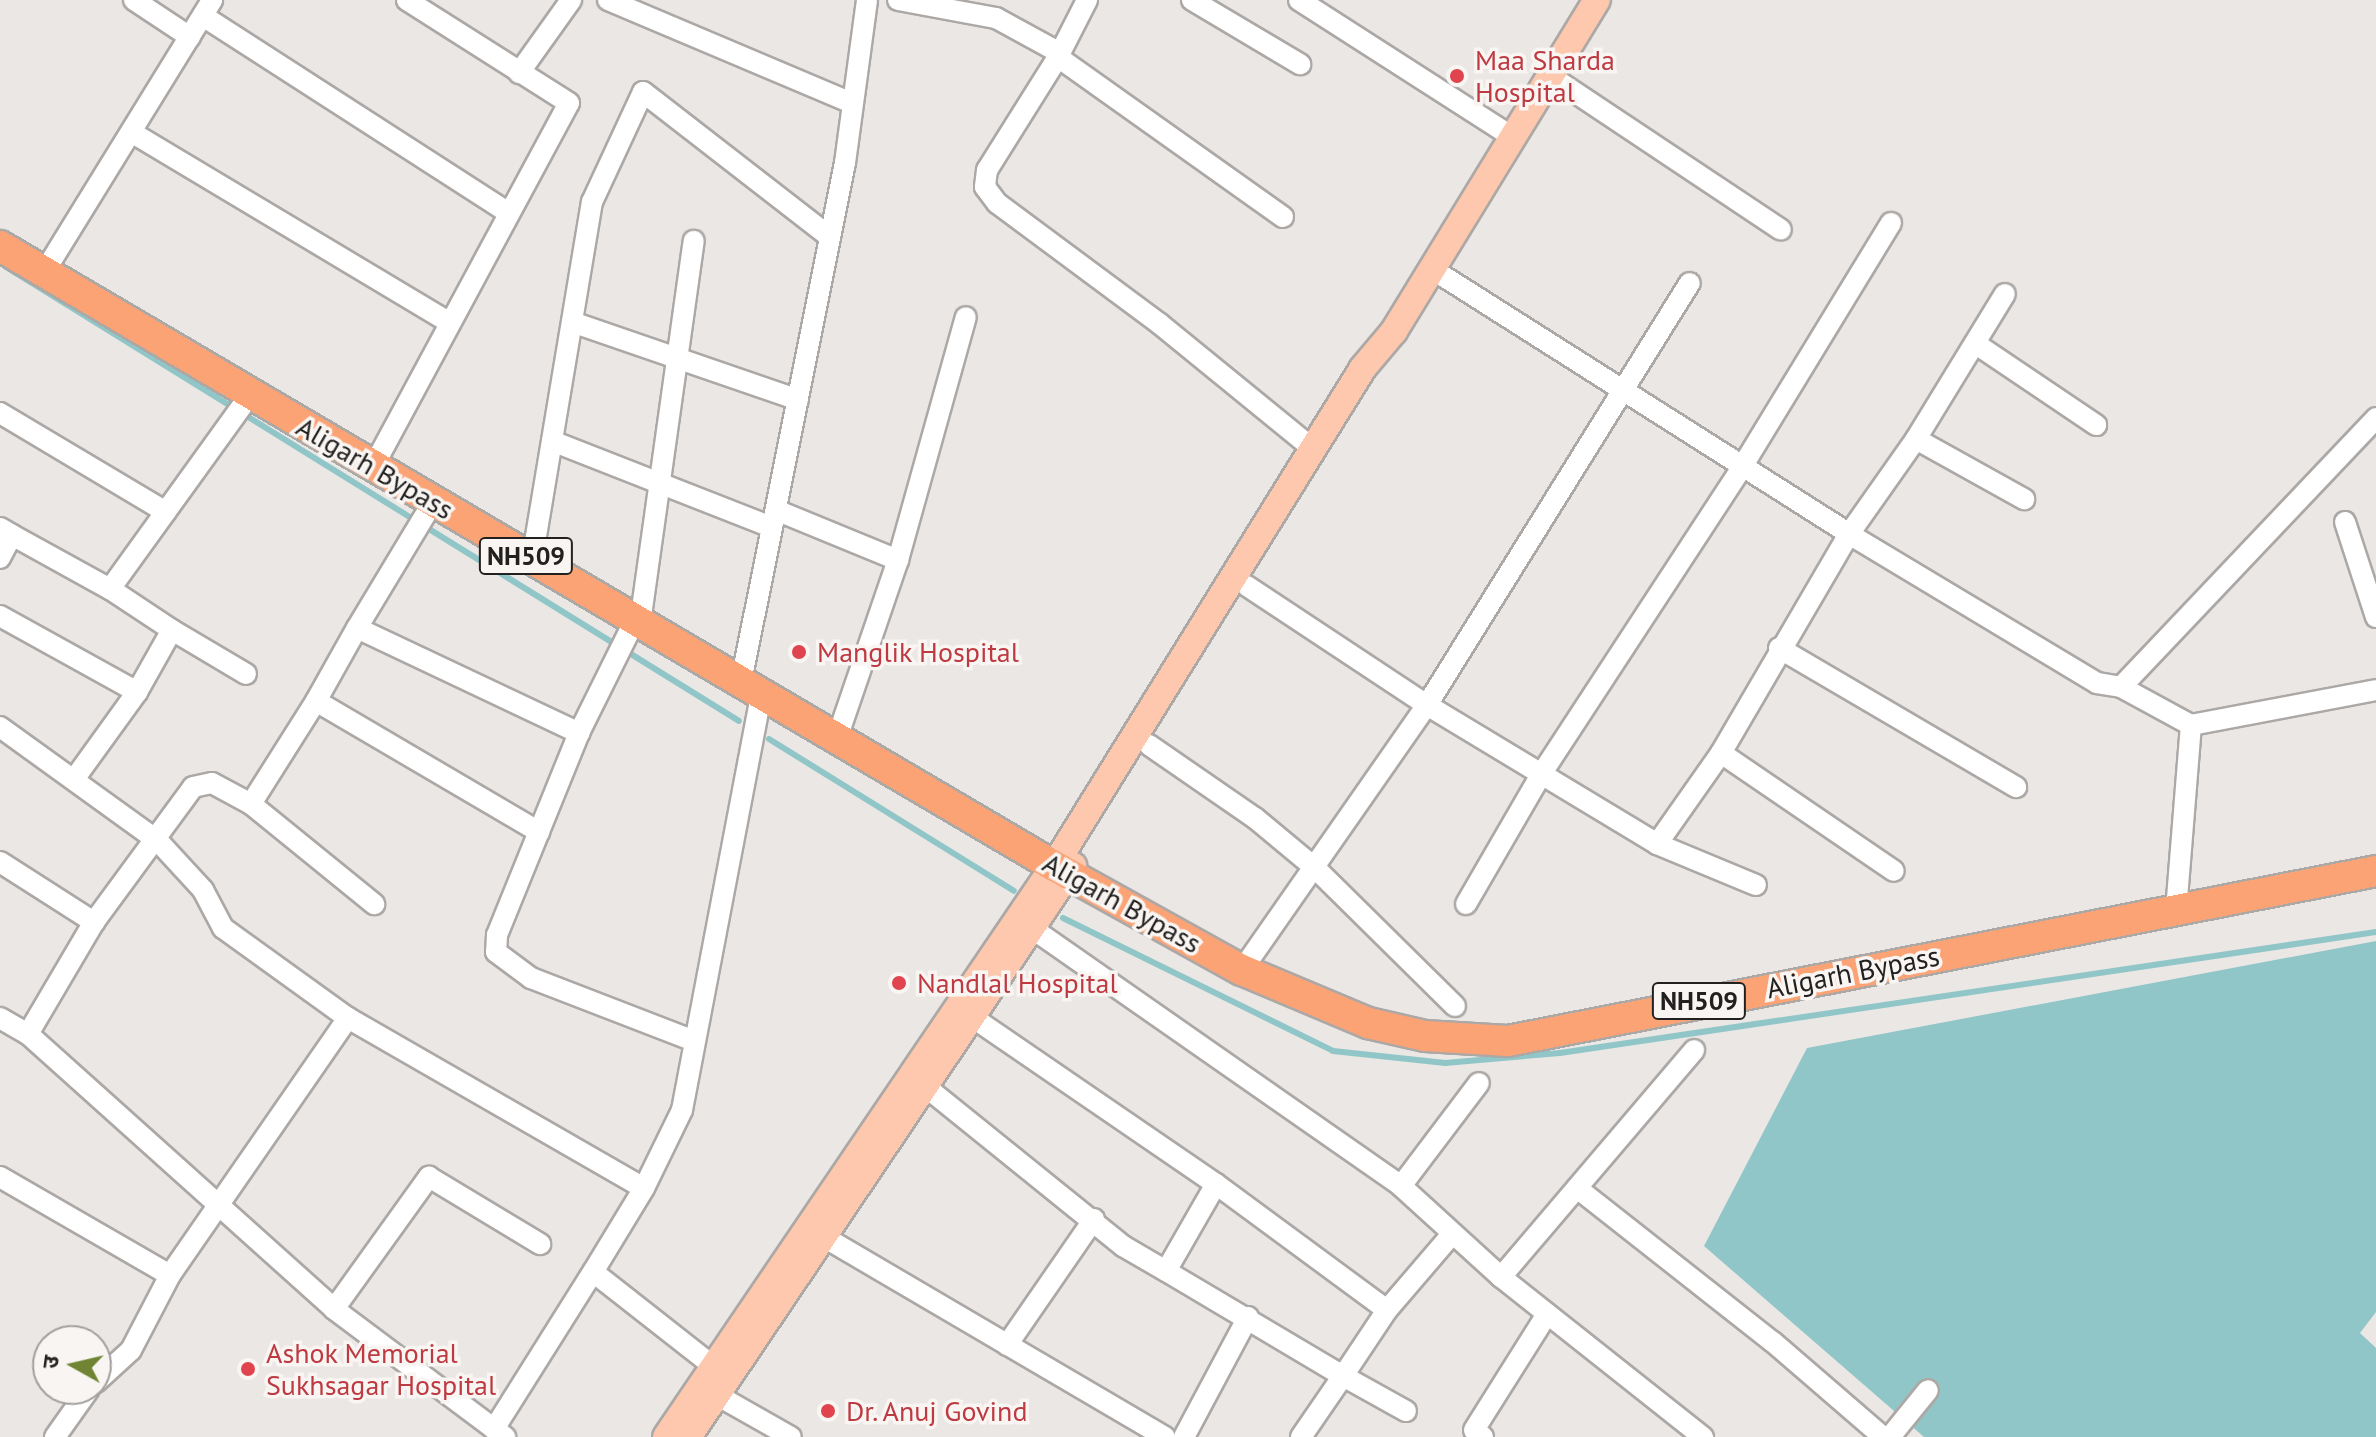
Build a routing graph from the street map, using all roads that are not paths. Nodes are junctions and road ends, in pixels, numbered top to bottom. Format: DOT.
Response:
graph roads {
  1 [pos="134,0"];
  2 [pos="407,0"];
  3 [pos="571,0"];
  4 [pos="608,0"];
  5 [pos="867,0"];
  6 [pos="898,0"];
  7 [pos="1087,0"];
  8 [pos="1192,0"];
  9 [pos="1299,0"];
  10 [pos="1597,0"];
  11 [pos="208,8"];
  12 [pos="190,37"];
  13 [pos="1059,55"];
  14 [pos="1300,64"];
  15 [pos="519,73"];
  16 [pos="1552,77"];
  17 [pos="849,102"];
  18 [pos="131,132"];
  19 [pos="1512,137"];
  20 [pos="509,213"];
  21 [pos="1283,217"];
  22 [pos="1891,223"];
  23 [pos="1781,230"];
  24 [pos="830,237"];
  25 [pos="694,241"];
  26 [pos="0,246"];
  27 [pos="1432,269"];
  28 [pos="43,274"];
  29 [pos="1690,283"];
  30 [pos="2005,294"];
  31 [pos="966,317"];
  32 [pos="572,322"];
  33 [pos="450,323"];
  34 [pos="1394,331"];
  35 [pos="1976,344"];
  36 [pos="678,356"];
  37 [pos="1621,388"];
  38 [pos="798,400"];
  39 [pos="242,405"];
  40 [pos="0,413"];
  41 [pos="2376,418"];
  42 [pos="2096,425"];
  43 [pos="1916,439"];
  44 [pos="552,441"];
  45 [pos="1313,449"];
  46 [pos="373,467"];
  47 [pos="1742,467"];
  48 [pos="660,483"];
  49 [pos="2024,499"];
  50 [pos="431,506"];
  51 [pos="166,512"];
  52 [pos="774,519"];
  53 [pos="2345,522"];
  54 [pos="6,532"];
  55 [pos="1849,534"];
  56 [pos="0,558"];
  57 [pos="532,560"];
  58 [pos="898,560"];
  59 [pos="1247,586"];
  60 [pos="110,589"];
  61 [pos="0,616"];
  62 [pos="2376,617"];
  63 [pos="635,625"];
  64 [pos="357,628"];
  65 [pos="172,630"];
  66 [pos="1779,648"];
  67 [pos="246,674"];
  68 [pos="2121,687"];
  69 [pos="751,688"];
  70 [pos="2376,690"];
  71 [pos="137,692"];
  72 [pos="316,701"];
  73 [pos="1427,705"];
  74 [pos="2191,725"];
  75 [pos="0,727"];
  76 [pos="579,733"];
  77 [pos="837,738"];
  78 [pos="1149,745"];
  79 [pos="1721,753"];
  80 [pos="1542,773"];
  81 [pos="75,778"];
  82 [pos="2016,787"];
  83 [pos="251,804"];
  84 [pos="539,832"];
  85 [pos="158,841"];
  86 [pos="1657,844"];
  87 [pos="0,862"];
  88 [pos="1314,867"];
  89 [pos="1061,870"];
  90 [pos="1894,871"];
  91 [pos="2376,871"];
  92 [pos="1756,885"];
  93 [pos="374,904"];
  94 [pos="1466,904"];
  95 [pos="2176,911"];
  96 [pos="94,922"];
  97 [pos="1033,929"];
  98 [pos="1242,970"];
  99 [pos="1455,1006"];
  100 [pos="972,1017"];
  101 [pos="0,1018"];
  102 [pos="348,1018"];
  103 [pos="28,1034"];
  104 [pos="694,1041"];
  105 [pos="1694,1050"];
  106 [pos="1479,1083"];
  107 [pos="926,1087"];
  108 [pos="0,1177"];
  109 [pos="1216,1184"];
  110 [pos="1401,1186"];
  111 [pos="644,1188"];
  112 [pos="1577,1188"];
  113 [pos="221,1207"];
  114 [pos="1094,1219"];
  115 [pos="1453,1233"];
  116 [pos="824,1237"];
  117 [pos="540,1244"];
  118 [pos="792,1267"];
  119 [pos="1166,1271"];
  120 [pos="593,1272"];
  121 [pos="170,1275"];
  122 [pos="1501,1277"];
  123 [pos="334,1309"];
  124 [pos="1387,1310"];
  125 [pos="1547,1314"];
  126 [pos="1248,1317"];
  127 [pos="1007,1345"];
  128 [pos="713,1366"];
  129 [pos="112,1367"];
  130 [pos="1343,1376"];
  131 [pos="1928,1390"];
  132 [pos="715,1394"];
  133 [pos="78,1405"];
  134 [pos="1406,1411"];
  135 [pos="499,1433"];
  136 [pos="1476,1435"];
  137 [pos="55,1437"];
  138 [pos="666,1437"];
  139 [pos="688,1437"];
  140 [pos="791,1437"];
  141 [pos="1165,1437"];
  142 [pos="1184,1437"];
  143 [pos="1301,1437"];
  144 [pos="1703,1437"];
  145 [pos="1883,1437"];
  146 [pos="1890,1437"];
  1 -- 12 [label="street"];
  2 -- 15 [label="street"];
  3 -- 15 [label="street"];
  4 -- 17 [label="street"];
  5 -- 17 [label="street"];
  6 -- 13 [label="street"];
  7 -- 13 [label="street"];
  8 -- 14 [label="street"];
  9 -- 19 [label="street"];
  10 -- 16 [label="main road"];
  11 -- 12 [label="street"];
  11 -- 20 [label="street"];
  12 -- 18 [label="street"];
  13 -- 21 [label="street"];
  13 -- 45 [label="street"];
  15 -- 20 [label="street"];
  16 -- 19 [label="main road"];
  16 -- 23 [label="street"];
  17 -- 24 [label="street"];
  18 -- 28 [label="street"];
  18 -- 33 [label="street"];
  19 -- 27 [label="main road"];
  20 -- 33 [label="street"];
  22 -- 47 [label="street"];
  24 -- 32 [label="street"];
  24 -- 38 [label="street"];
  25 -- 36 [label="street"];
  26 -- 28 [label="highway, Aligarh Bypass / NH509"];
  27 -- 34 [label="main road"];
  27 -- 37 [label="street"];
  28 -- 39 [label="highway, Aligarh Bypass / NH509"];
  29 -- 37 [label="street"];
  30 -- 35 [label="street"];
  31 -- 58 [label="street"];
  32 -- 36 [label="street"];
  32 -- 44 [label="street"];
  33 -- 46 [label="street"];
  34 -- 45 [label="main road"];
  34 -- 59 [label="main road"];
  35 -- 42 [label="street"];
  35 -- 43 [label="street"];
  36 -- 38 [label="street"];
  36 -- 48 [label="street"];
  37 -- 47 [label="street"];
  37 -- 73 [label="street"];
  38 -- 52 [label="street"];
  39 -- 46 [label="highway, Aligarh Bypass / NH509"];
  39 -- 51 [label="street"];
  40 -- 51 [label="street"];
  41 -- 68 [label="street"];
  43 -- 49 [label="street"];
  43 -- 55 [label="street"];
  44 -- 48 [label="street"];
  44 -- 57 [label="street"];
  45 -- 89 [label="main road"];
  46 -- 50 [label="highway, Aligarh Bypass / NH509"];
  47 -- 55 [label="street"];
  47 -- 80 [label="street"];
  48 -- 52 [label="street"];
  48 -- 63 [label="street"];
  50 -- 57 [label="highway, Aligarh Bypass / NH509"];
  50 -- 64 [label="street"];
  51 -- 60 [label="street"];
  52 -- 58 [label="street"];
  52 -- 69 [label="street"];
  53 -- 62 [label="street"];
  54 -- 56 [label="street"];
  54 -- 60 [label="street"];
  55 -- 66 [label="street"];
  55 -- 68 [label="street"];
  57 -- 63 [label="highway, Aligarh Bypass / NH509"];
  58 -- 77 [label="street"];
  59 -- 73 [label="street"];
  59 -- 78 [label="main road"];
  60 -- 65 [label="street"];
  61 -- 71 [label="street"];
  63 -- 69 [label="highway, Aligarh Bypass / NH509"];
  63 -- 76 [label="street"];
  64 -- 72 [label="street"];
  64 -- 76 [label="street"];
  65 -- 67 [label="street"];
  65 -- 71 [label="street"];
  66 -- 79 [label="street"];
  66 -- 82 [label="street"];
  68 -- 74 [label="street"];
  69 -- 77 [label="highway, Aligarh Bypass / NH509"];
  69 -- 104 [label="street"];
  70 -- 74 [label="street"];
  71 -- 81 [label="street"];
  72 -- 83 [label="street"];
  72 -- 84 [label="street"];
  73 -- 80 [label="street"];
  73 -- 88 [label="street"];
  74 -- 95 [label="street"];
  75 -- 81 [label="street"];
  76 -- 84 [label="street"];
  77 -- 89 [label="highway, Aligarh Bypass / NH509"];
  78 -- 88 [label="street"];
  78 -- 89 [label="main road"];
  79 -- 86 [label="street"];
  79 -- 90 [label="street"];
  80 -- 86 [label="street"];
  80 -- 94 [label="street"];
  81 -- 85 [label="street"];
  83 -- 85 [label="street"];
  83 -- 93 [label="street"];
  84 -- 104 [label="street"];
  85 -- 96 [label="street"];
  85 -- 102 [label="street"];
  86 -- 92 [label="street"];
  87 -- 96 [label="street"];
  88 -- 98 [label="street"];
  88 -- 99 [label="street"];
  89 -- 97 [label="main road"];
  89 -- 98 [label="highway, Aligarh Bypass / NH509"];
  89 -- 118 [label="main road"];
  91 -- 95 [label="highway, Aligarh Bypass / NH509"];
  95 -- 98 [label="highway, Aligarh Bypass / NH509"];
  96 -- 103 [label="street"];
  97 -- 100 [label="main road"];
  97 -- 110 [label="street"];
  100 -- 107 [label="main road"];
  100 -- 109 [label="street"];
  101 -- 103 [label="street"];
  102 -- 111 [label="street"];
  102 -- 113 [label="street"];
  103 -- 113 [label="street"];
  104 -- 111 [label="street"];
  105 -- 112 [label="street"];
  106 -- 110 [label="street"];
  107 -- 114 [label="street"];
  107 -- 116 [label="main road"];
  108 -- 121 [label="street"];
  109 -- 119 [label="street"];
  109 -- 124 [label="street"];
  110 -- 115 [label="street"];
  111 -- 120 [label="street"];
  112 -- 122 [label="street"];
  112 -- 145 [label="street"];
  113 -- 121 [label="street"];
  113 -- 123 [label="street"];
  114 -- 119 [label="street"];
  114 -- 127 [label="street"];
  115 -- 122 [label="street"];
  115 -- 124 [label="street"];
  116 -- 118 [label="main road"];
  116 -- 127 [label="street"];
  117 -- 123 [label="street"];
  118 -- 128 [label="main road"];
  118 -- 132 [label="main road"];
  119 -- 126 [label="street"];
  120 -- 128 [label="street"];
  120 -- 135 [label="street"];
  121 -- 129 [label="street"];
  122 -- 125 [label="street"];
  123 -- 135 [label="street"];
  124 -- 130 [label="street"];
  125 -- 136 [label="street"];
  125 -- 144 [label="street"];
  126 -- 130 [label="street"];
  126 -- 142 [label="street"];
  127 -- 141 [label="street"];
  128 -- 138 [label="main road"];
  130 -- 134 [label="street"];
  130 -- 143 [label="street"];
  131 -- 146 [label="street"];
  132 -- 139 [label="main road"];
  132 -- 140 [label="street"];
  133 -- 137 [label="street"];
}
